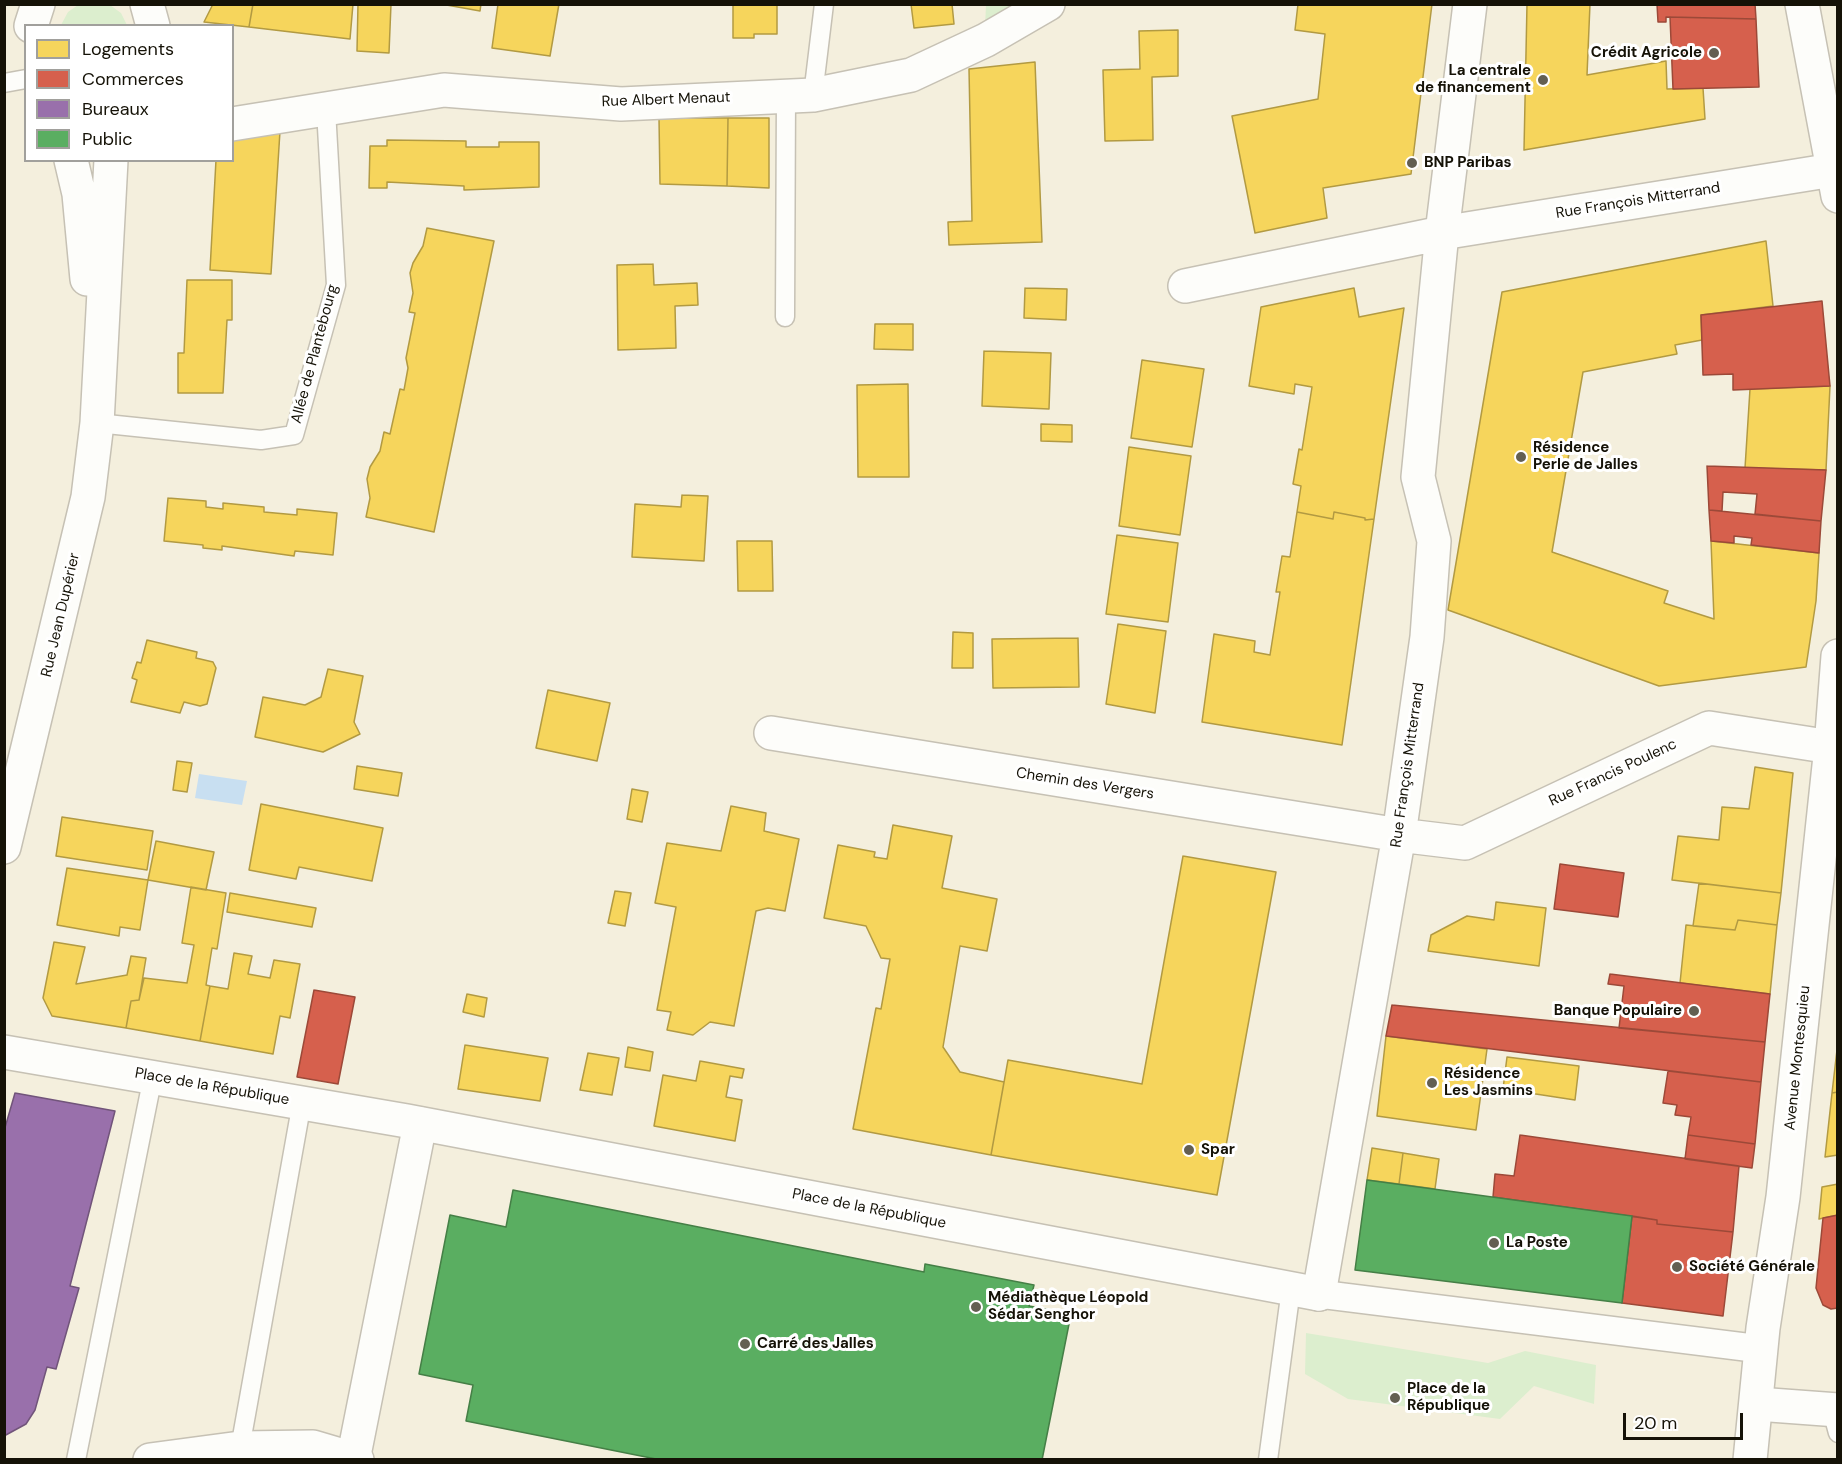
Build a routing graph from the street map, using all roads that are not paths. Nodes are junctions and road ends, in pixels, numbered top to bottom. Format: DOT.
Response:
graph roads {
  1 [pos="38,4"];
  2 [pos="824,4"];
  3 [pos="1048,4"];
  4 [pos="1470,4"];
  5 [pos="1802,4"];
  6 [pos="32,24"];
  7 [pos="24,79"];
  8 [pos="4,83"];
  9 [pos="800,95"];
  10 [pos="326,110"];
  11 [pos="234,124"];
  12 [pos="71,162"];
  13 [pos="111,162"];
  14 [pos="1835,183"];
  15 [pos="1442,233"];
  16 [pos="1185,286"];
  17 [pos="786,317"];
  18 [pos="98,380"];
  19 [pos="97,423"];
  20 [pos="1837,676"];
  21 [pos="771,733"];
  22 [pos="1831,747"];
  23 [pos="1399,835"];
  24 [pos="4,847"];
  25 [pos="4,1052"];
  26 [pos="153,1077"];
  27 [pos="302,1102"];
  28 [pos="420,1124"];
  29 [pos="1305,1291"];
  30 [pos="1761,1348"];
  31 [pos="1757,1404"];
  32 [pos="1836,1418"];
  33 [pos="240,1448"];
  34 [pos="355,1459"];
  35 [pos="76,1460"];
  36 [pos="150,1460"];
  37 [pos="1268,1460"];
  38 [pos="1750,1460"];
  1 -- 6 [label="street"];
  2 -- 9 [label="lane"];
  3 -- 9 [label="street, Rue Albert Menaut"];
  4 -- 15 [label="street, Rue François Mitterrand"];
  5 -- 14 [label="street"];
  7 -- 8 [label="lane"];
  9 -- 10 [label="street, Rue Albert Menaut"];
  9 -- 17 [label="lane"];
  10 -- 11 [label="street, Rue Albert Menaut"];
  10 -- 19 [label="lane, Allée de Plantebourg"];
  12 -- 18 [label="street, Rue Jean Dupérier"];
  13 -- 18 [label="street, Rue Jean Dupérier"];
  14 -- 15 [label="street, Rue François Mitterrand"];
  15 -- 16 [label="street, Rue François Mitterrand"];
  15 -- 23 [label="street, Rue François Mitterrand"];
  18 -- 19 [label="street, Rue Jean Dupérier"];
  19 -- 24 [label="street, Rue Jean Dupérier"];
  20 -- 22 [label="street, Avenue Montesquieu"];
  21 -- 23 [label="street, Chemin des Vergers"];
  22 -- 23 [label="street, Rue Francis Poulenc"];
  22 -- 30 [label="street, Avenue Montesquieu"];
  23 -- 29 [label="street, Rue François Mitterrand"];
  25 -- 26 [label="street, Place de la République"];
  26 -- 27 [label="street, Place de la République"];
  26 -- 35 [label="lane"];
  27 -- 28 [label="street, Place de la République"];
  27 -- 33 [label="lane"];
  28 -- 29 [label="street, Place de la République"];
  28 -- 34 [label="street"];
  29 -- 30 [label="street"];
  29 -- 37 [label="lane"];
  30 -- 31 [label="street, Avenue Montesquieu"];
  31 -- 32 [label="street"];
  31 -- 38 [label="street, Avenue Montesquieu"];
  33 -- 34 [label="street"];
  33 -- 36 [label="street"];
}
